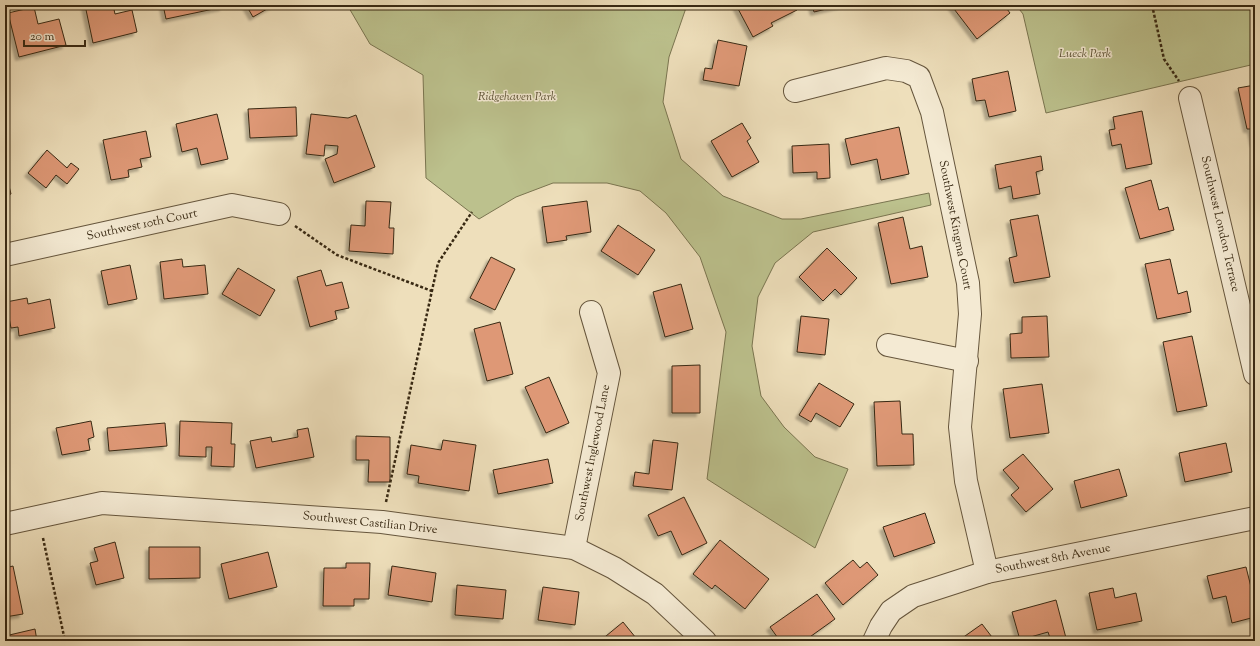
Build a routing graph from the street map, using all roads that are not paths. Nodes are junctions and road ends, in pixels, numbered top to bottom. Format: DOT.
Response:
graph roads {
  1 [pos="795,91"];
  2 [pos="1190,98"];
  3 [pos="278,214"];
  4 [pos="5,255"];
  5 [pos="591,312"];
  6 [pos="888,345"];
  7 [pos="967,361"];
  8 [pos="1255,374"];
  9 [pos="1255,518"];
  10 [pos="5,524"];
  11 [pos="574,548"];
  12 [pos="986,572"];
  13 [pos="705,641"];
  14 [pos="874,641"];
  1 -- 7 [label="street, Southwest Kingma Court"];
  2 -- 8 [label="street, Southwest London Terrace"];
  3 -- 4 [label="street, Southwest 10th Court"];
  5 -- 11 [label="street, Southwest Inglewood Lane"];
  6 -- 7 [label="street"];
  7 -- 12 [label="street, Southwest Kingma Court"];
  9 -- 12 [label="street, Southwest 8th Avenue"];
  10 -- 11 [label="street, Southwest Castilian Drive"];
  11 -- 13 [label="street, Southwest Castilian Drive"];
  12 -- 14 [label="street, Southwest 8th Avenue"];
}
